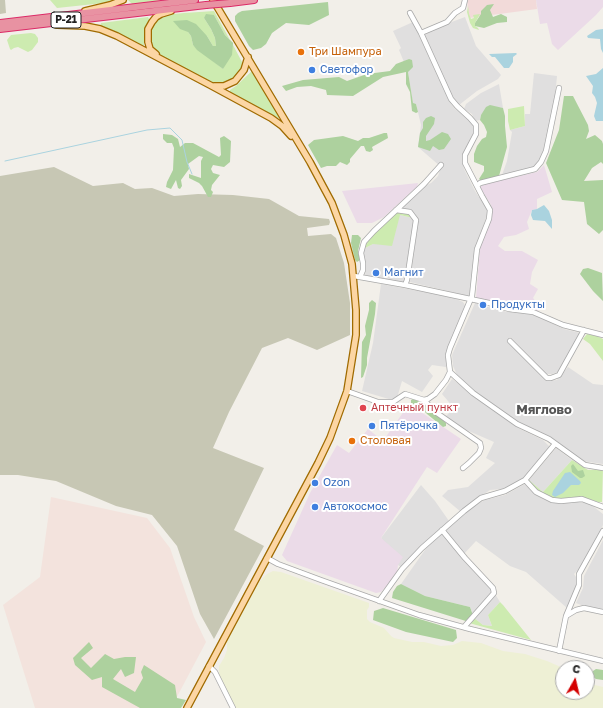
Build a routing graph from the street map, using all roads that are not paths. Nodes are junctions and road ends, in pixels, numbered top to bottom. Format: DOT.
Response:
graph roads {
  1 [pos="123,0"];
  2 [pos="195,0"];
  3 [pos="213,0"];
  4 [pos="254,0"];
  5 [pos="465,0"];
  6 [pos="206,5"];
  7 [pos="410,13"];
  8 [pos="69,14"];
  9 [pos="0,23"];
  10 [pos="21,26"];
  11 [pos="0,29"];
  12 [pos="421,33"];
  13 [pos="248,57"];
  14 [pos="161,58"];
  15 [pos="210,84"];
  16 [pos="559,88"];
  17 [pos="301,147"];
  18 [pos="441,165"];
  19 [pos="476,186"];
  20 [pos="396,210"];
  21 [pos="354,276"];
  22 [pos="360,277"];
  23 [pos="405,285"];
  24 [pos="470,299"];
  25 [pos="584,330"];
  26 [pos="603,335"];
  27 [pos="510,341"];
  28 [pos="450,372"];
  29 [pos="347,391"];
  30 [pos="424,400"];
  31 [pos="555,444"];
  32 [pos="463,468"];
  33 [pos="603,468"];
  34 [pos="525,480"];
  35 [pos="603,505"];
  36 [pos="442,530"];
  37 [pos="603,531"];
  38 [pos="267,558"];
  39 [pos="379,601"];
  40 [pos="603,612"];
  41 [pos="566,616"];
  42 [pos="464,627"];
  43 [pos="559,651"];
  44 [pos="603,661"];
  45 [pos="209,666"];
  46 [pos="187,708"];
  47 [pos="233,708"];
  1 -- 8 [label="main road"];
  2 -- 8 [label="highway, Р-21"];
  3 -- 13 [label="main road"];
  4 -- 6 [label="highway, Р-21, bridge"];
  5 -- 12 [label="street"];
  6 -- 10 [label="highway, Р-21"];
  6 -- 14 [label="main road"];
  7 -- 12 [label="street"];
  8 -- 9 [label="highway, Р-21"];
  10 -- 11 [label="highway, Р-21"];
  10 -- 14 [label="main road"];
  12 -- 19 [label="street"];
  13 -- 15 [label="main road"];
  13 -- 17 [label="main road"];
  14 -- 15 [label="main road"];
  15 -- 17 [label="main road"];
  16 -- 19 [label="street"];
  17 -- 21 [label="main road"];
  18 -- 20 [label="street"];
  19 -- 24 [label="street"];
  20 -- 22 [label="street"];
  20 -- 23 [label="street"];
  21 -- 22 [label="street"];
  21 -- 29 [label="main road"];
  22 -- 23 [label="street"];
  23 -- 24 [label="street"];
  24 -- 25 [label="street"];
  24 -- 28 [label="street"];
  25 -- 26 [label="street"];
  25 -- 27 [label="street"];
  28 -- 30 [label="street"];
  28 -- 31 [label="street"];
  29 -- 30 [label="street"];
  29 -- 38 [label="main road"];
  30 -- 32 [label="street"];
  31 -- 33 [label="street"];
  31 -- 34 [label="street"];
  34 -- 35 [label="street"];
  34 -- 36 [label="street"];
  36 -- 39 [label="street"];
  36 -- 42 [label="street"];
  37 -- 41 [label="street"];
  38 -- 39 [label="street"];
  38 -- 45 [label="main road"];
  39 -- 42 [label="street"];
  40 -- 41 [label="street"];
  41 -- 43 [label="street"];
  42 -- 43 [label="street"];
  43 -- 44 [label="street"];
  45 -- 46 [label="main road"];
  45 -- 47 [label="street"];
}
